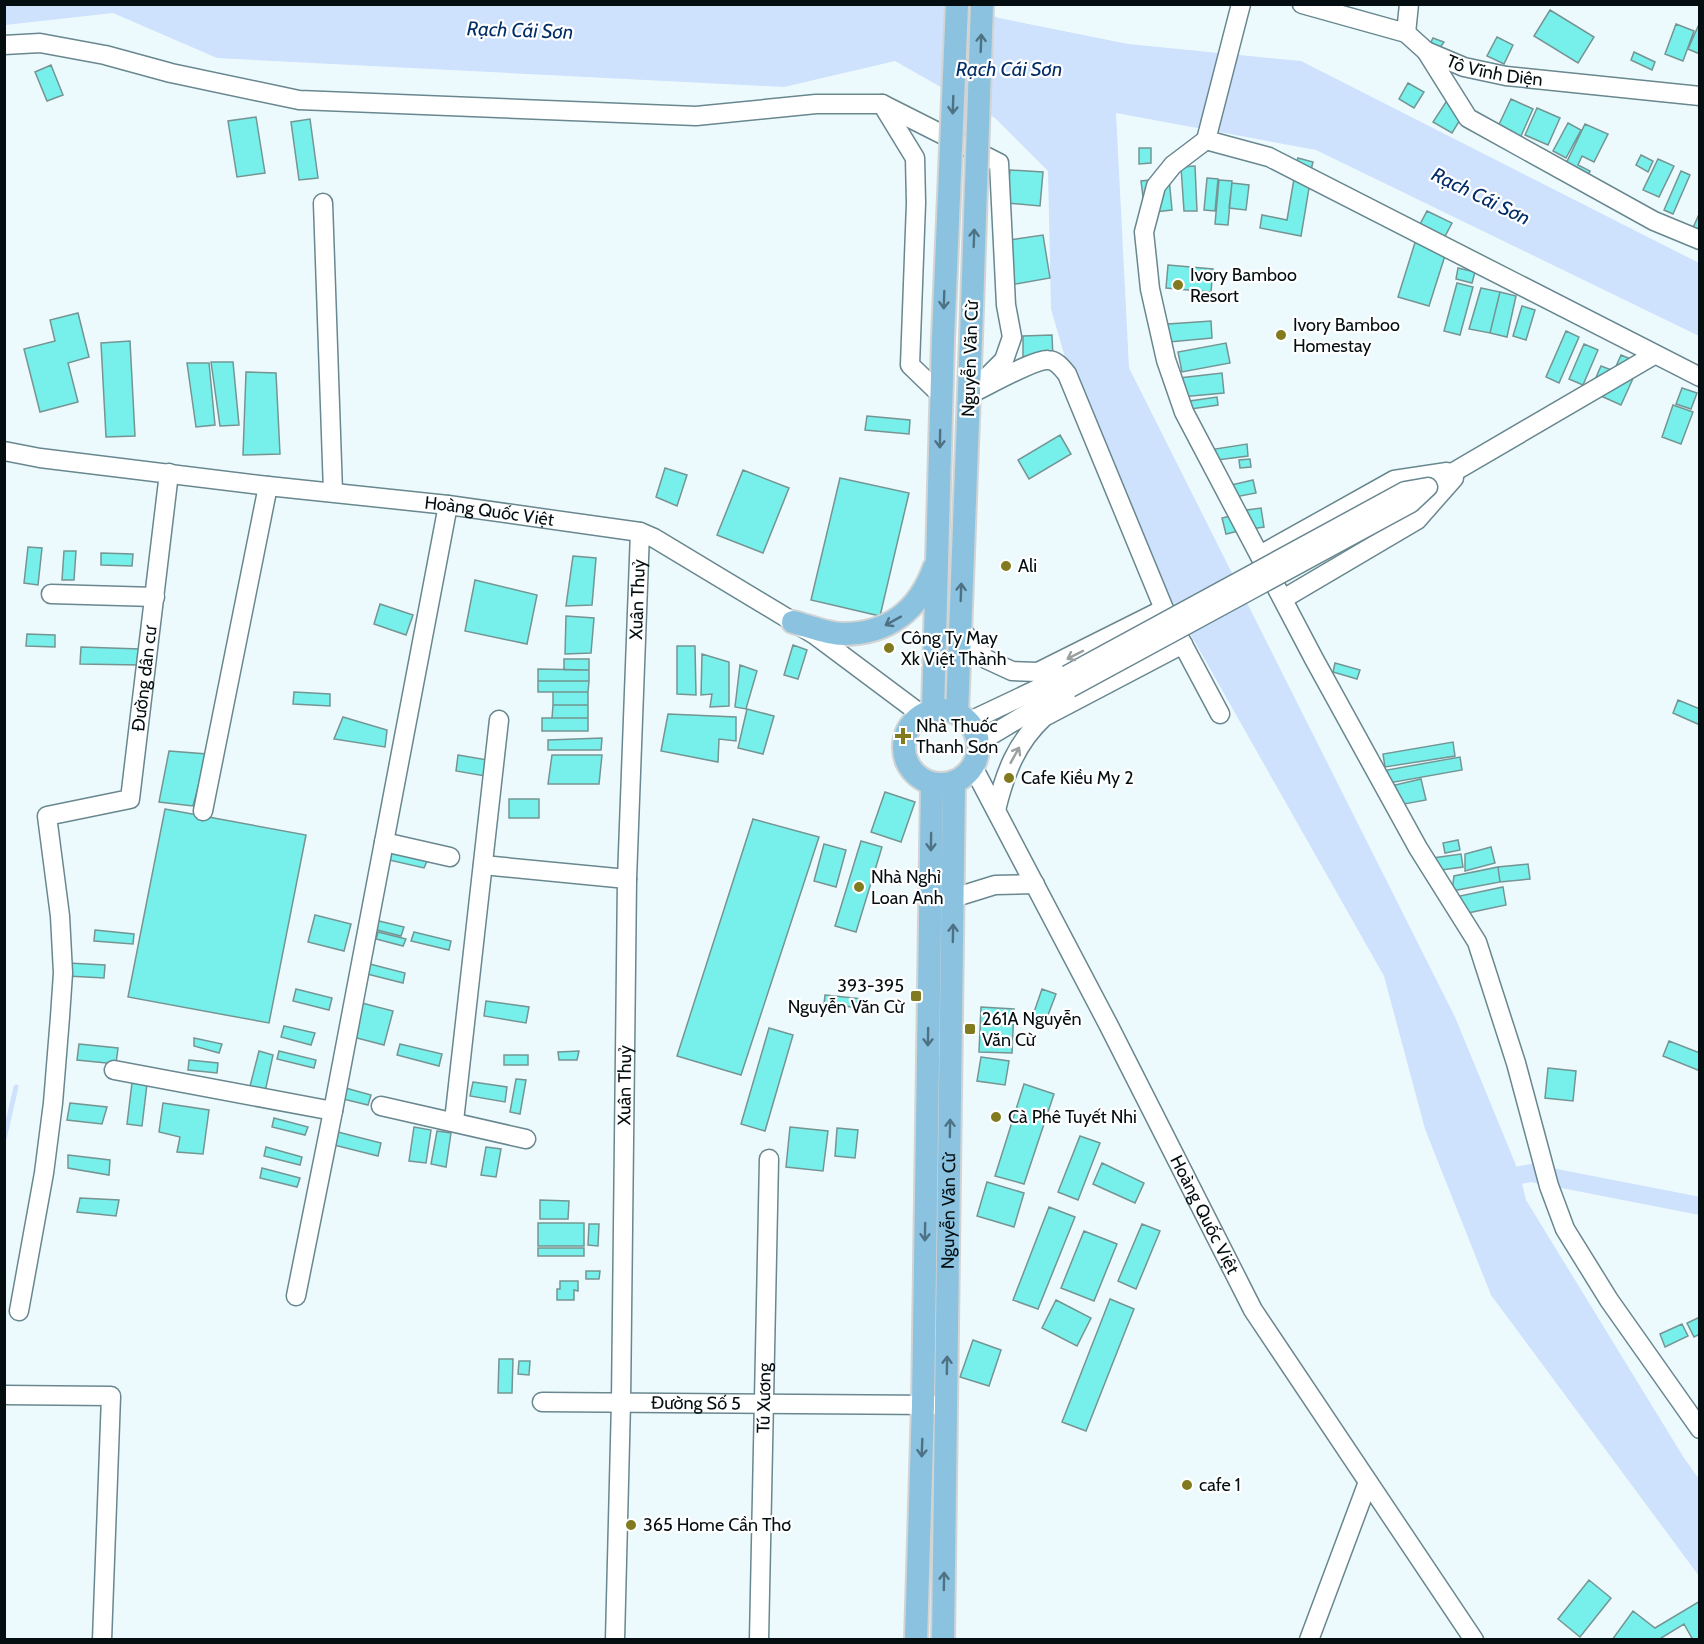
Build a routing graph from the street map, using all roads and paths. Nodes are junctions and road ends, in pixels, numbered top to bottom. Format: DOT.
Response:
graph roads {
  1 [pos="957,4"];
  2 [pos="982,4"];
  3 [pos="1302,4"];
  4 [pos="1410,4"];
  5 [pos="1240,8"];
  6 [pos="1406,33"];
  7 [pos="4,45"];
  8 [pos="1426,51"];
  9 [pos="1700,96"];
  10 [pos="882,104"];
  11 [pos="1206,140"];
  12 [pos="323,203"];
  13 [pos="1700,240"];
  14 [pos="1654,355"];
  15 [pos="1700,377"];
  16 [pos="941,394"];
  17 [pos="969,395"];
  18 [pos="4,451"];
  19 [pos="1461,470"];
  20 [pos="169,473"];
  21 [pos="268,486"];
  22 [pos="333,492"];
  23 [pos="448,505"];
  24 [pos="640,532"];
  25 [pos="1260,555"];
  26 [pos="937,558"];
  27 [pos="51,594"];
  28 [pos="154,597"];
  29 [pos="1283,599"];
  30 [pos="1164,609"];
  31 [pos="793,622"];
  32 [pos="960,628"];
  33 [pos="1183,644"];
  34 [pos="1069,681"];
  35 [pos="927,713"];
  36 [pos="1220,714"];
  37 [pos="962,718"];
  38 [pos="499,720"];
  39 [pos="978,743"];
  40 [pos="974,766"];
  41 [pos="954,782"];
  42 [pos="932,784"];
  43 [pos="996,810"];
  44 [pos="203,812"];
  45 [pos="384,843"];
  46 [pos="450,857"];
  47 [pos="483,865"];
  48 [pos="627,879"];
  49 [pos="1035,884"];
  50 [pos="953,898"];
  51 [pos="114,1070"];
  52 [pos="381,1106"];
  53 [pos="333,1111"];
  54 [pos="454,1121"];
  55 [pos="526,1139"];
  56 [pos="769,1159"];
  57 [pos="296,1296"];
  58 [pos="19,1311"];
  59 [pos="4,1395"];
  60 [pos="542,1402"];
  61 [pos="621,1402"];
  62 [pos="765,1404"];
  63 [pos="923,1405"];
  64 [pos="946,1405"];
  65 [pos="1700,1429"];
  66 [pos="1368,1482"];
  67 [pos="102,1640"];
  68 [pos="615,1640"];
  69 [pos="759,1640"];
  70 [pos="916,1640"];
  71 [pos="943,1640"];
  72 [pos="1309,1640"];
  73 [pos="1474,1640"];
  1 -- 16 [label="main road, Nguyễn Văn Cừ, one-way, bridge"];
  17 -- 2 [label="main road, Nguyễn Văn Cừ, one-way, bridge"];
  3 -- 6 [label="street, Tô Vĩnh Diện"];
  4 -- 6 [label="street"];
  5 -- 11 [label="street"];
  6 -- 8 [label="street, Tô Vĩnh Diện"];
  7 -- 10 [label="street"];
  8 -- 9 [label="street, Tô Vĩnh Diện"];
  8 -- 13 [label="street"];
  10 -- 16 [label="street"];
  10 -- 17 [label="street"];
  11 -- 14 [label="street"];
  11 -- 25 [label="street"];
  12 -- 22 [label="street"];
  14 -- 15 [label="street"];
  14 -- 19 [label="street"];
  16 -- 26 [label="main road, Nguyễn Văn Cừ, one-way"];
  17 -- 30 [label="street"];
  32 -- 17 [label="main road, Nguyễn Văn Cừ, one-way"];
  18 -- 20 [label="street, Hoàng Quốc Việt"];
  19 -- 25 [label="street"];
  19 -- 29 [label="street"];
  19 -- 34 [label="street, bridge"];
  20 -- 21 [label="street, Hoàng Quốc Việt"];
  20 -- 28 [label="street, Đường dân cư"];
  21 -- 22 [label="street, Hoàng Quốc Việt"];
  21 -- 44 [label="street"];
  22 -- 23 [label="street, Hoàng Quốc Việt"];
  23 -- 24 [label="street, Hoàng Quốc Việt"];
  23 -- 45 [label="street"];
  24 -- 31 [label="street, Hoàng Quốc Việt"];
  24 -- 48 [label="street, Xuân Thuỷ"];
  25 -- 29 [label="street"];
  26 -- 31 [label="main road, one-way"];
  26 -- 35 [label="main road, Nguyễn Văn Cừ"];
  27 -- 28 [label="street"];
  28 -- 58 [label="street, Đường dân cư"];
  29 -- 65 [label="street"];
  30 -- 32 [label="street, one-way"];
  30 -- 33 [label="street"];
  31 -- 35 [label="street, Hoàng Quốc Việt"];
  32 -- 37 [label="main road, Nguyễn Văn Cừ"];
  33 -- 36 [label="street"];
  43 -- 33 [label="street, one-way"];
  34 -- 37 [label="street"];
  34 -- 39 [label="street"];
  35 -- 37 [label="main road"];
  35 -- 42 [label="main road"];
  37 -- 39 [label="main road"];
  38 -- 47 [label="street"];
  39 -- 40 [label="main road"];
  40 -- 41 [label="main road"];
  40 -- 43 [label="street, Hoàng Quốc Việt"];
  41 -- 42 [label="main road"];
  41 -- 50 [label="main road, Nguyễn Văn Cừ"];
  42 -- 63 [label="main road, Nguyễn Văn Cừ, one-way"];
  43 -- 49 [label="street, Hoàng Quốc Việt"];
  45 -- 46 [label="street"];
  45 -- 53 [label="street"];
  47 -- 48 [label="street"];
  47 -- 54 [label="street"];
  48 -- 61 [label="street, Xuân Thuỷ"];
  49 -- 50 [label="street"];
  49 -- 66 [label="street, Hoàng Quốc Việt"];
  64 -- 50 [label="main road, Nguyễn Văn Cừ, one-way"];
  51 -- 53 [label="street"];
  52 -- 54 [label="street"];
  53 -- 57 [label="street"];
  54 -- 55 [label="street"];
  56 -- 62 [label="street, Tú Xương"];
  59 -- 67 [label="street"];
  60 -- 61 [label="street, Đường Số 5"];
  61 -- 62 [label="street, Đường Số 5"];
  61 -- 68 [label="street, Xuân Thuỷ"];
  62 -- 63 [label="street, Đường Số 5"];
  62 -- 69 [label="street, Tú Xương"];
  63 -- 64 [label="street, Đường Số 5"];
  63 -- 70 [label="main road, Nguyễn Văn Cừ, one-way"];
  71 -- 64 [label="main road, Nguyễn Văn Cừ, one-way"];
  66 -- 72 [label="street"];
  66 -- 73 [label="street, Hoàng Quốc Việt"];
}
